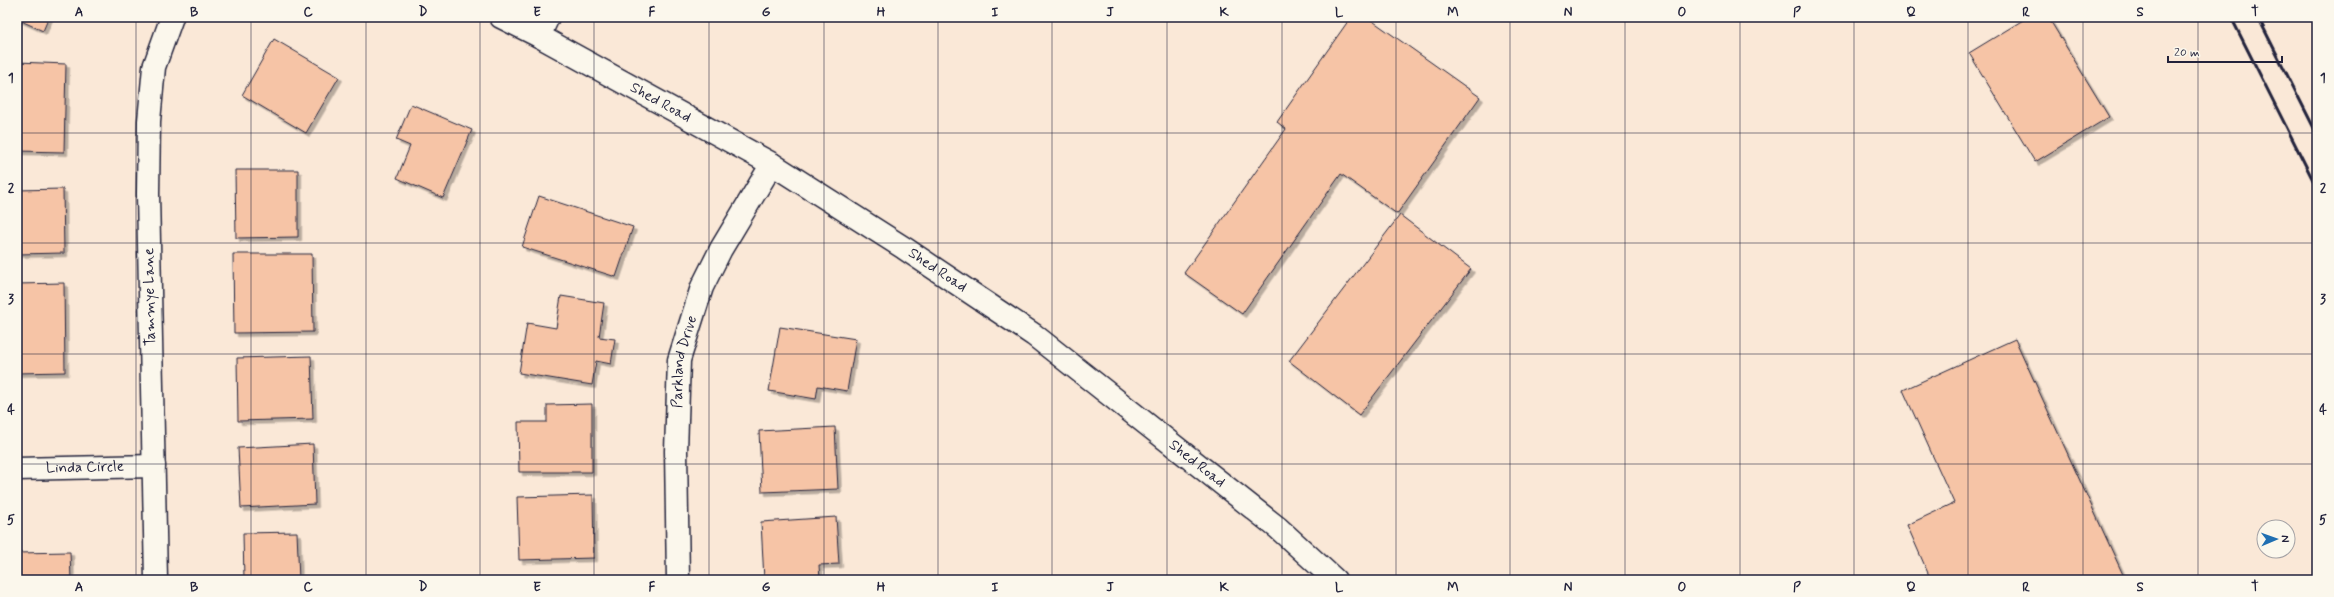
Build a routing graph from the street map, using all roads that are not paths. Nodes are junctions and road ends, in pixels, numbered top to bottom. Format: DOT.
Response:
graph roads {
  1 [pos="172,17"];
  2 [pos="500,17"];
  3 [pos="544,26"];
  4 [pos="772,164"];
  5 [pos="154,466"];
  6 [pos="17,468"];
  7 [pos="156,580"];
  8 [pos="678,580"];
  9 [pos="1335,580"];
  1 -- 5 [label="street, Tammye Lane"];
  2 -- 3 [label="street, Shed Road"];
  3 -- 4 [label="street, Shed Road"];
  4 -- 8 [label="street, Parkland Drive"];
  4 -- 9 [label="street, Shed Road"];
  5 -- 6 [label="street, Linda Circle"];
  5 -- 7 [label="street, Tammye Lane"];
}
